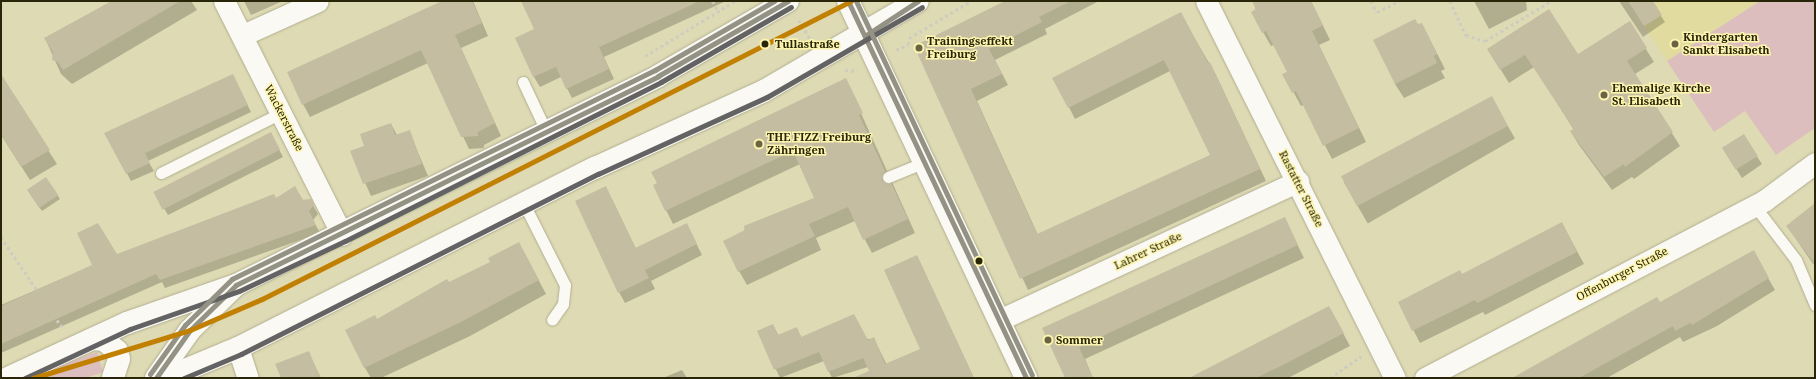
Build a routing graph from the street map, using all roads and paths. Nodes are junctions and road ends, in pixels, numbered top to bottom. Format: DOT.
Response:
graph roads {
  1 [pos="224,1"];
  2 [pos="318,1"];
  3 [pos="713,1"];
  4 [pos="788,1"];
  5 [pos="848,1"];
  6 [pos="918,1"];
  7 [pos="971,1"];
  8 [pos="1206,1"];
  9 [pos="1371,1"];
  10 [pos="1400,1"];
  11 [pos="1450,1"];
  12 [pos="1551,1"];
  13 [pos="718,11"];
  14 [pos="242,35"];
  15 [pos="866,35"];
  16 [pos="877,60"];
  17 [pos="523,82"];
  18 [pos="281,113"];
  19 [pos="547,133"];
  20 [pos="925,162"];
  21 [pos="1815,163"];
  22 [pos="161,173"];
  23 [pos="888,177"];
  24 [pos="1298,181"];
  25 [pos="524,204"];
  26 [pos="1754,205"];
  27 [pos="342,235"];
  28 [pos="1,238"];
  29 [pos="236,285"];
  30 [pos="37,290"];
  31 [pos="1815,305"];
  32 [pos="552,320"];
  33 [pos="999,320"];
  34 [pos="93,339"];
  35 [pos="1378,343"];
  36 [pos="238,348"];
  37 [pos="8,378"];
  38 [pos="113,378"];
  39 [pos="156,378"];
  40 [pos="166,378"];
  41 [pos="248,378"];
  42 [pos="1026,378"];
  43 [pos="1330,378"];
  44 [pos="1395,378"];
  45 [pos="1425,378"];
  1 -- 14 [label="street, Wackerstraße"];
  2 -- 14 [label="street"];
  3 -- 13 [label="path"];
  4 -- 19 [label="main road"];
  5 -- 15 [label="main road"];
  6 -- 15 [label="main road"];
  7 -- 16 [label="path"];
  8 -- 24 [label="street, Rastatter Straße"];
  9 -- 10 [label="path"];
  11 -- 12 [label="path"];
  14 -- 18 [label="street, Wackerstraße"];
  15 -- 16 [label="main road"];
  15 -- 25 [label="main road"];
  16 -- 20 [label="main road"];
  17 -- 19 [label="lane"];
  18 -- 22 [label="lane"];
  18 -- 27 [label="street, Wackerstraße"];
  19 -- 27 [label="main road"];
  20 -- 23 [label="lane"];
  20 -- 33 [label="main road"];
  21 -- 26 [label="street, Offenburger Straße"];
  24 -- 33 [label="street, Lahrer Straße"];
  24 -- 35 [label="street, Rastatter Straße"];
  25 -- 32 [label="lane"];
  25 -- 36 [label="main road"];
  26 -- 31 [label="lane"];
  26 -- 45 [label="street, Offenburger Straße"];
  27 -- 29 [label="main road"];
  28 -- 30 [label="path"];
  29 -- 34 [label="main road"];
  29 -- 39 [label="main road"];
  33 -- 42 [label="main road"];
  34 -- 37 [label="main road"];
  34 -- 38 [label="main road"];
  35 -- 43 [label="path"];
  35 -- 44 [label="street, Rastatter Straße"];
  36 -- 40 [label="main road"];
  36 -- 41 [label="street"];
}
